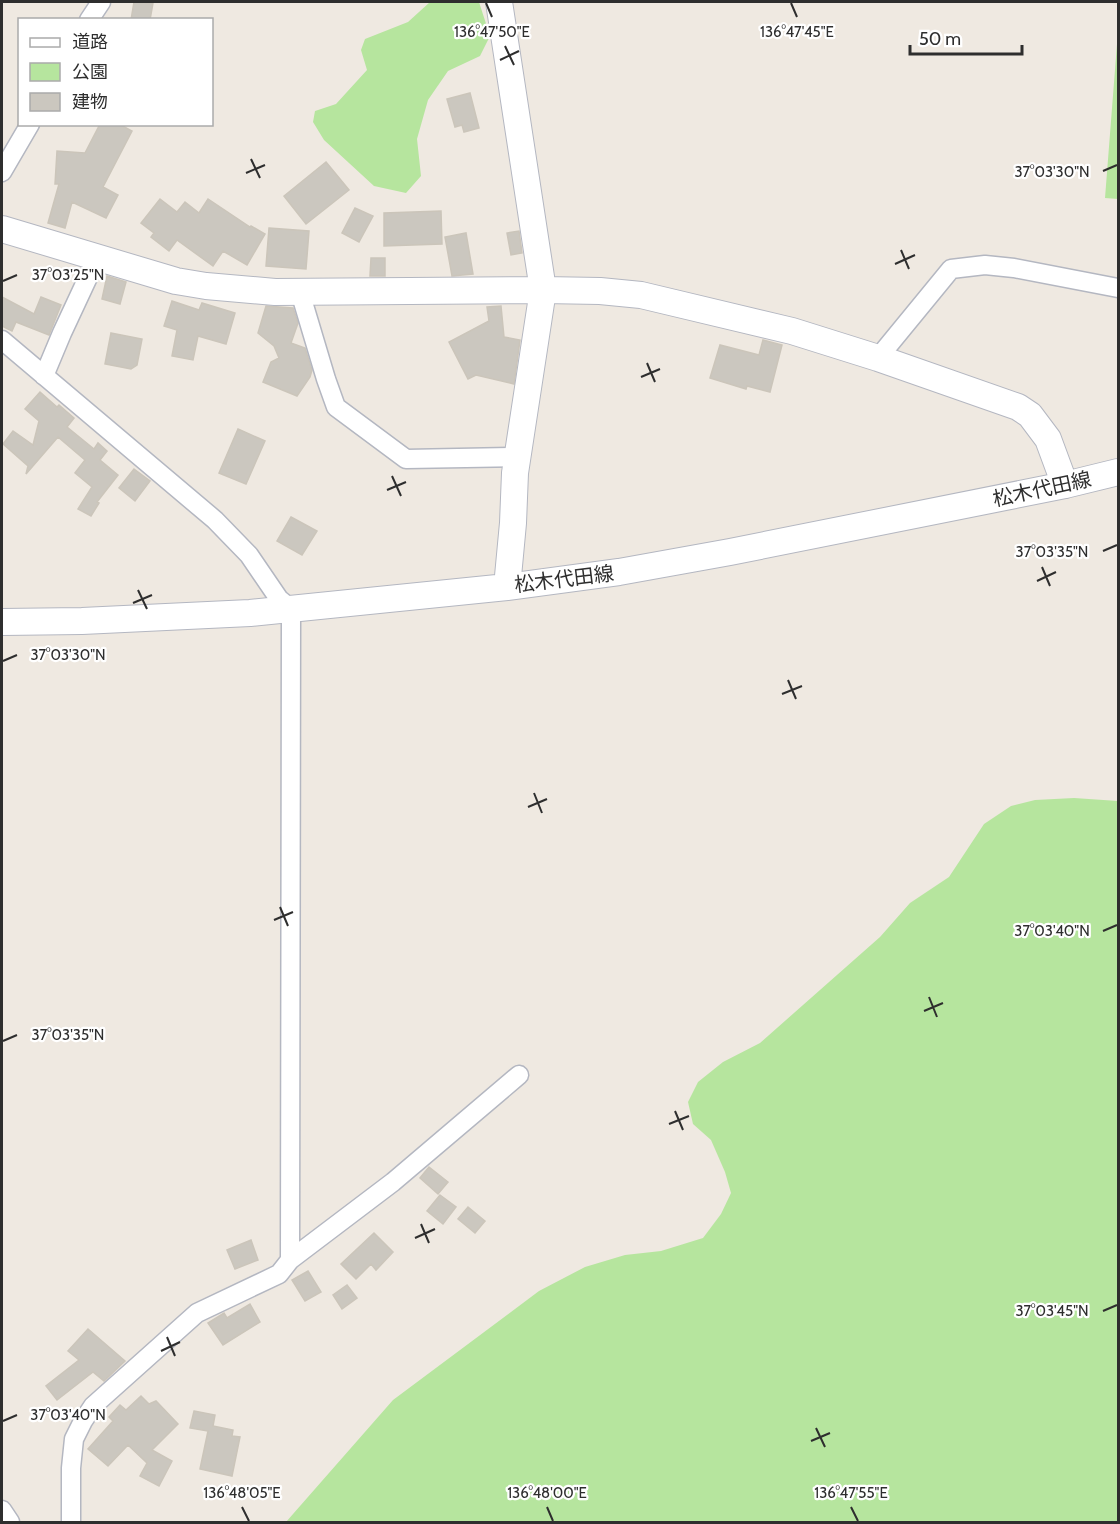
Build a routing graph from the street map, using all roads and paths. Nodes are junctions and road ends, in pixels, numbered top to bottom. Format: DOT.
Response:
graph roads {
  1 [pos="101,2"];
  2 [pos="499,2"];
  3 [pos="90,18"];
  4 [pos="29,126"];
  5 [pos="2,172"];
  6 [pos="2,229"];
  7 [pos="97,258"];
  8 [pos="1119,288"];
  9 [pos="543,290"];
  10 [pos="300,292"];
  11 [pos="2,340"];
  12 [pos="878,358"];
  13 [pos="44,376"];
  14 [pos="517,457"];
  15 [pos="1119,472"];
  16 [pos="1065,485"];
  17 [pos="507,587"];
  18 [pos="291,609"];
  19 [pos="2,622"];
  20 [pos="519,1076"];
  21 [pos="290,1260"];
  22 [pos="2,1510"];
  23 [pos="10,1522"];
  24 [pos="71,1522"];
  1 -- 3 [label="street"];
  2 -- 9 [label="street"];
  4 -- 5 [label="street"];
  6 -- 7 [label="street"];
  7 -- 10 [label="street"];
  7 -- 13 [label="street"];
  8 -- 12 [label="street"];
  9 -- 10 [label="street"];
  9 -- 12 [label="street"];
  9 -- 14 [label="street"];
  10 -- 14 [label="street"];
  11 -- 13 [label="street"];
  12 -- 16 [label="street"];
  13 -- 18 [label="street"];
  14 -- 17 [label="street"];
  15 -- 16 [label="street, 松木代田線"];
  16 -- 17 [label="street, 松木代田線"];
  17 -- 18 [label="street, 松木代田線"];
  18 -- 19 [label="street, 松木代田線"];
  18 -- 21 [label="street"];
  20 -- 21 [label="street"];
  21 -- 24 [label="street"];
  22 -- 23 [label="street"];
}
